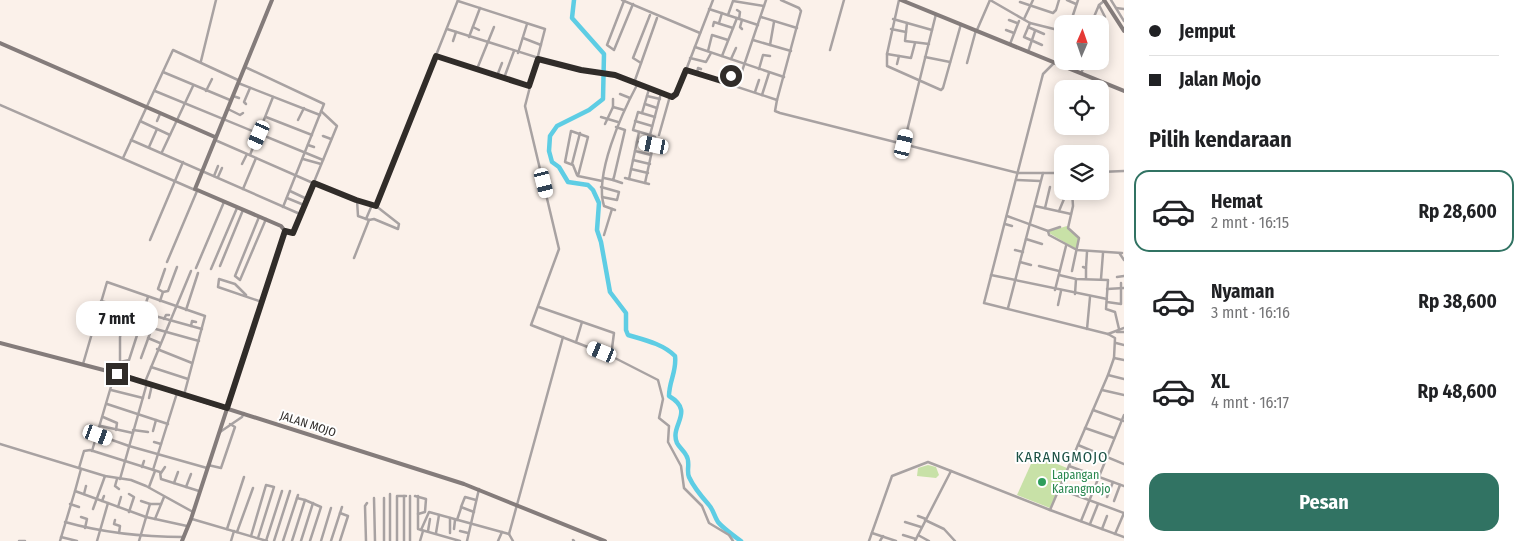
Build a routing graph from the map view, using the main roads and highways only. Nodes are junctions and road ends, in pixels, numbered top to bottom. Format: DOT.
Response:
graph roads {
  1 [pos="272,0"];
  2 [pos="900,0"];
  3 [pos="1104,0"];
  4 [pos="1124,31"];
  5 [pos="0,43"];
  6 [pos="1124,91"];
  7 [pos="214,138"];
  8 [pos="0,342"];
  9 [pos="227,408"];
  10 [pos="183,539"];
  11 [pos="593,539"];
  12 [pos="605,541"];
  1 -- 7 [label="main road"];
  2 -- 6 [label="main road"];
  3 -- 4 [label="main road"];
  5 -- 7 [label="main road"];
  7 -- 9 [label="main road"];
  8 -- 9 [label="main road, JALAN MOJO"];
  9 -- 10 [label="main road"];
  9 -- 11 [label="main road, JALAN MOJO"];
  11 -- 12 [label="main road, JALAN MOJO"];
}
